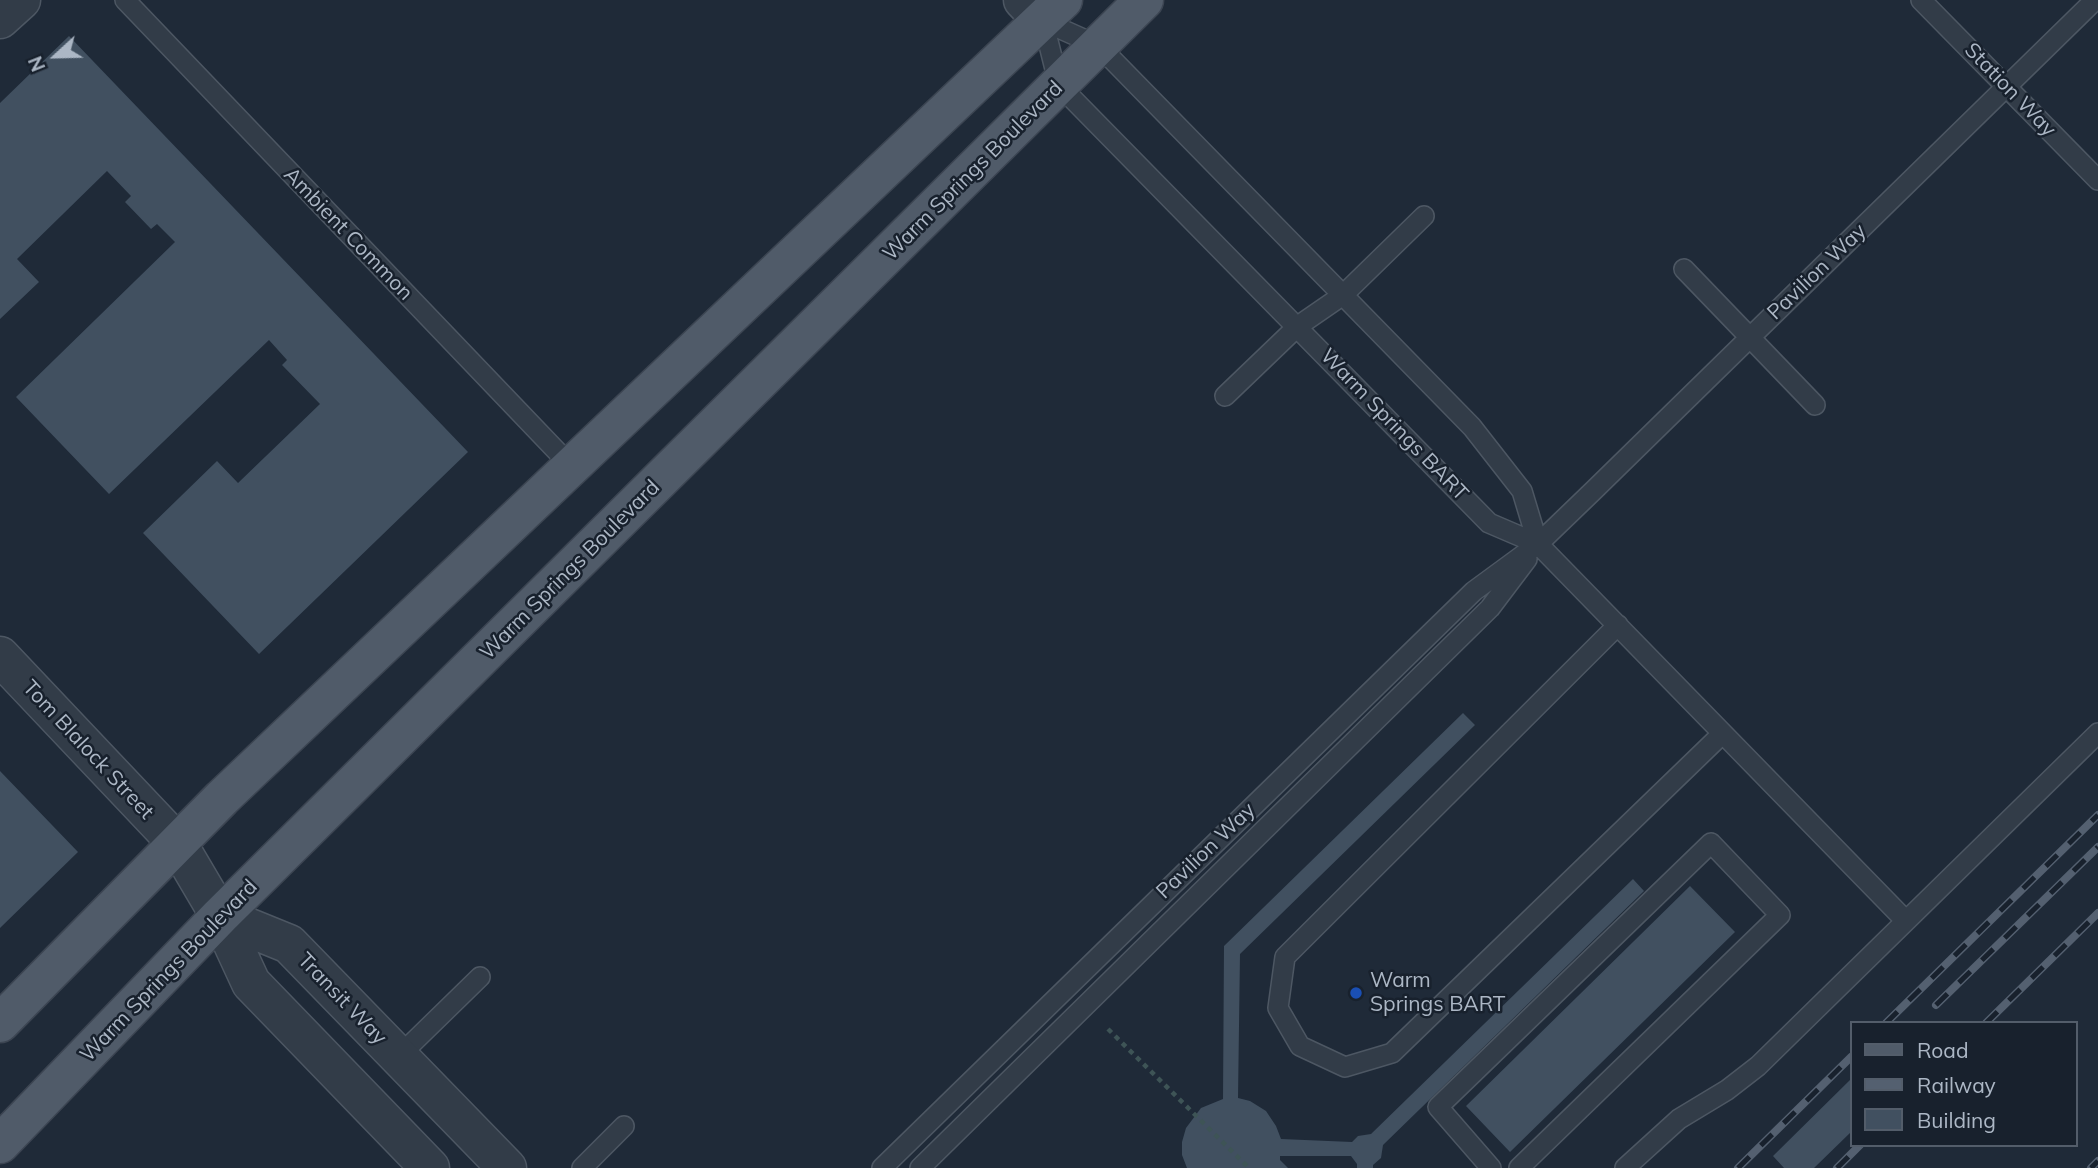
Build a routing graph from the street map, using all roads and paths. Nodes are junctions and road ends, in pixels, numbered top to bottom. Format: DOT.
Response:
graph roads {
  1 [pos="21,0"];
  2 [pos="125,0"];
  3 [pos="1144,0"];
  4 [pos="1922,0"];
  5 [pos="2095,0"];
  6 [pos="1043,7"];
  7 [pos="0,19"];
  8 [pos="1099,46"];
  9 [pos="1059,85"];
  10 [pos="2007,87"];
  11 [pos="2098,180"];
  12 [pos="1424,216"];
  13 [pos="1684,269"];
  14 [pos="1343,295"];
  15 [pos="1298,326"];
  16 [pos="1750,338"];
  17 [pos="1225,396"];
  18 [pos="1815,405"];
  19 [pos="572,467"];
  20 [pos="1538,544"];
  21 [pos="1618,625"];
  22 [pos="0,656"];
  23 [pos="2098,733"];
  24 [pos="1722,734"];
  25 [pos="177,843"];
  26 [pos="220,916"];
  27 [pos="1906,921"];
  28 [pos="480,977"];
  29 [pos="0,1023"];
  30 [pos="1108,1029"];
  31 [pos="398,1057"];
  32 [pos="624,1126"];
  33 [pos="0,1144"];
  34 [pos="430,1168"];
  35 [pos="507,1168"];
  36 [pos="582,1168"];
  37 [pos="883,1168"];
  38 [pos="920,1168"];
  39 [pos="1249,1168"];
  40 [pos="1491,1168"];
  41 [pos="1519,1168"];
  42 [pos="1625,1168"];
  1 -- 7 [label="street"];
  2 -- 19 [label="lane, Ambient Common"];
  3 -- 8 [label="main road, Warm Springs Boulevard"];
  4 -- 10 [label="lane, Station Way"];
  5 -- 10 [label="lane, Pavilion Way"];
  6 -- 8 [label="lane"];
  6 -- 9 [label="lane"];
  6 -- 19 [label="main road"];
  8 -- 9 [label="main road, Warm Springs Boulevard"];
  8 -- 14 [label="lane"];
  9 -- 15 [label="lane, Warm Springs BART"];
  9 -- 26 [label="main road, Warm Springs Boulevard"];
  10 -- 11 [label="lane, Station Way"];
  10 -- 16 [label="lane, Pavilion Way"];
  12 -- 14 [label="lane"];
  13 -- 16 [label="lane"];
  14 -- 15 [label="lane"];
  14 -- 20 [label="lane"];
  15 -- 17 [label="lane"];
  15 -- 20 [label="lane, Warm Springs BART"];
  16 -- 18 [label="lane"];
  16 -- 20 [label="lane, Pavilion Way"];
  19 -- 25 [label="main road"];
  20 -- 21 [label="lane"];
  20 -- 37 [label="lane, Pavilion Way"];
  20 -- 38 [label="lane, Pavilion Way"];
  21 -- 24 [label="lane"];
  21 -- 24 [label="lane"];
  22 -- 25 [label="street, Tom Blalock Street"];
  23 -- 27 [label="lane"];
  24 -- 27 [label="lane"];
  25 -- 26 [label="street"];
  25 -- 29 [label="main road"];
  26 -- 31 [label="street, Transit Way"];
  26 -- 33 [label="main road, Warm Springs Boulevard"];
  26 -- 34 [label="street"];
  27 -- 42 [label="lane"];
  28 -- 31 [label="lane"];
  30 -- 39 [label="path"];
  31 -- 35 [label="street, Transit Way"];
  32 -- 36 [label="lane"];
  40 -- 41 [label="lane"];
}
